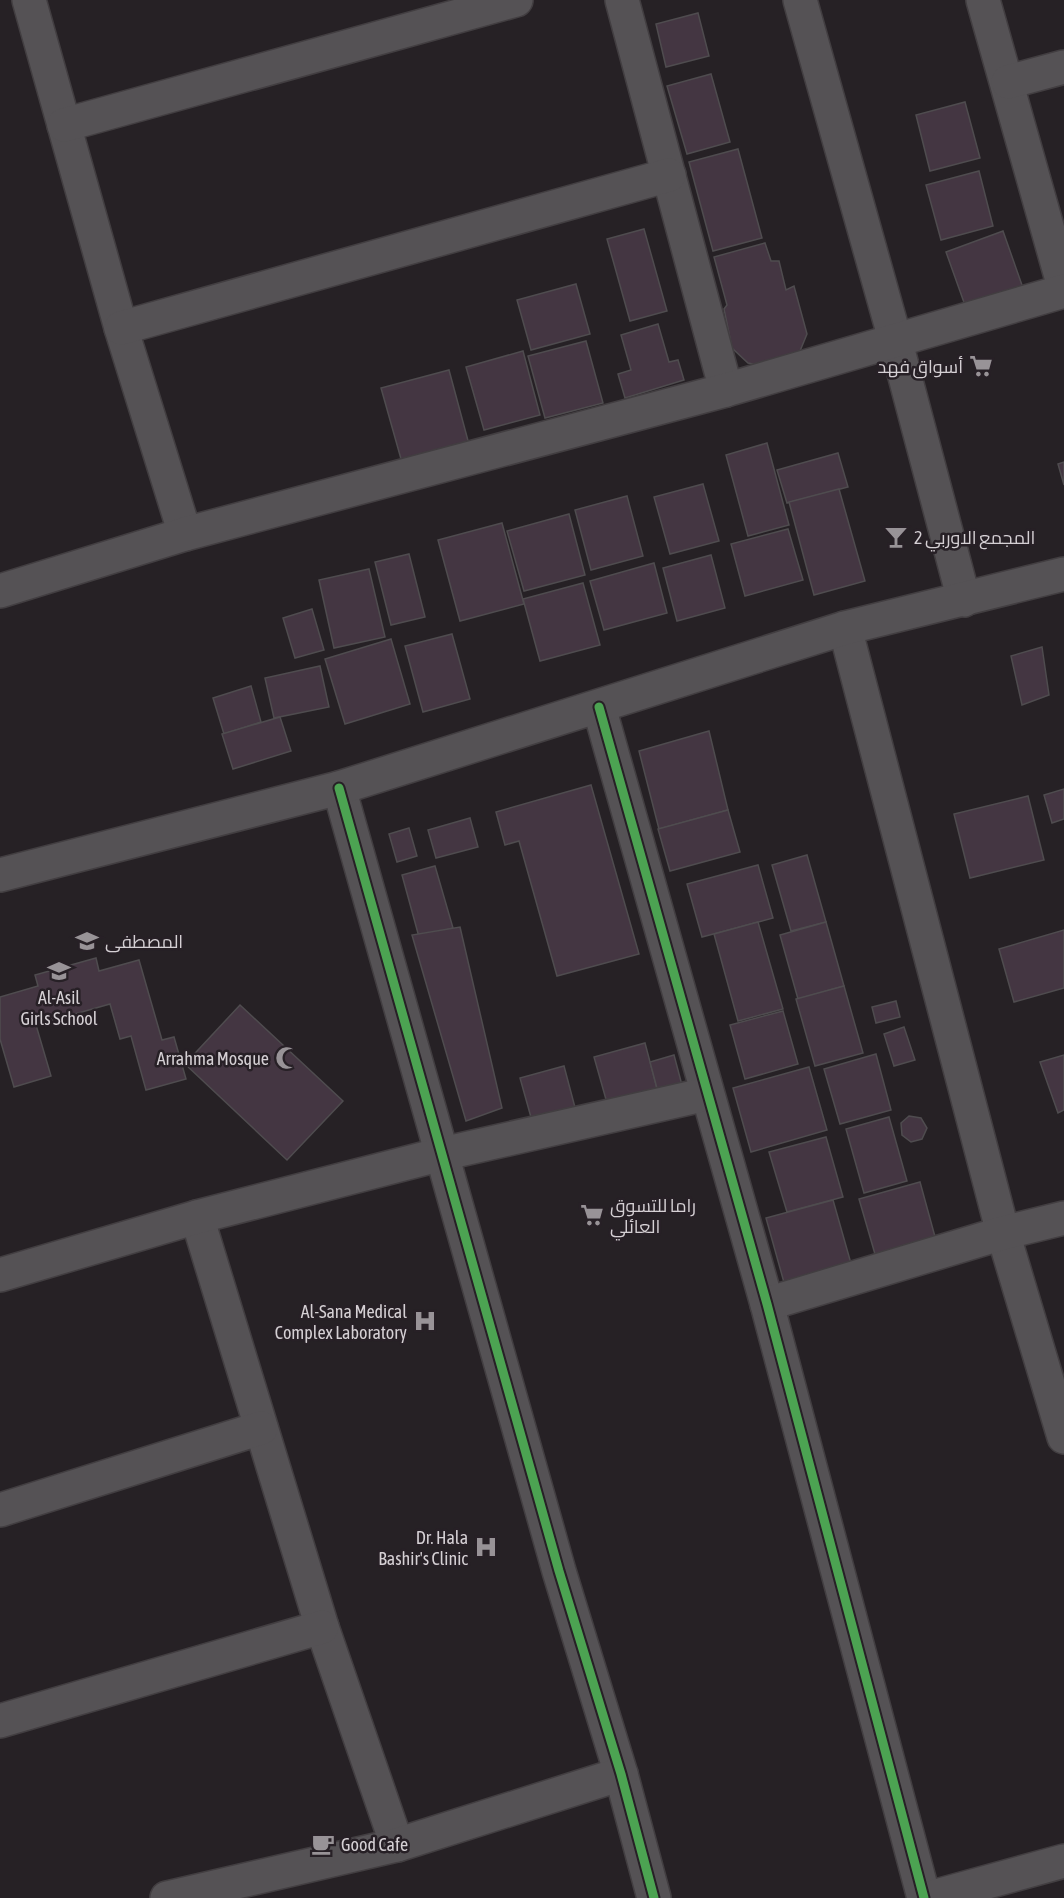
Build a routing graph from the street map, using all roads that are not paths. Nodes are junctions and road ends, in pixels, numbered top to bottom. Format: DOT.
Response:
graph roads {
  1 [pos="29,0"];
  2 [pos="516,0"];
  3 [pos="622,0"];
  4 [pos="800,0"];
  5 [pos="982,0"];
  6 [pos="1064,67"];
  7 [pos="1008,82"];
  8 [pos="64,125"];
  9 [pos="669,175"];
  10 [pos="1064,286"];
  11 [pos="1064,291"];
  12 [pos="121,328"];
  13 [pos="895,339"];
  14 [pos="726,390"];
  15 [pos="185,534"];
  16 [pos="1064,574"];
  17 [pos="0,591"];
  18 [pos="964,600"];
  19 [pos="846,628"];
  20 [pos="598,707"];
  21 [pos="339,788"];
  22 [pos="0,875"];
  23 [pos="707,1094"];
  24 [pos="442,1154"];
  25 [pos="197,1217"];
  26 [pos="1064,1218"];
  27 [pos="1003,1233"];
  28 [pos="0,1275"];
  29 [pos="767,1304"];
  30 [pos="261,1428"];
  31 [pos="1064,1437"];
  32 [pos="0,1510"];
  33 [pos="322,1627"];
  34 [pos="0,1721"];
  35 [pos="621,1774"];
  36 [pos="397,1845"];
  37 [pos="1064,1862"];
  38 [pos="171,1897"];
  39 [pos="654,1898"];
  40 [pos="924,1898"];
  41 [pos="929,1898"];
  1 -- 8 [label="street"];
  2 -- 8 [label="street"];
  3 -- 9 [label="street"];
  4 -- 13 [label="street"];
  5 -- 7 [label="street"];
  6 -- 7 [label="street"];
  7 -- 10 [label="street"];
  8 -- 12 [label="street"];
  9 -- 12 [label="street"];
  9 -- 14 [label="street"];
  11 -- 13 [label="street"];
  12 -- 15 [label="street"];
  13 -- 14 [label="street"];
  13 -- 18 [label="street"];
  14 -- 15 [label="street"];
  15 -- 17 [label="street"];
  16 -- 18 [label="street"];
  18 -- 19 [label="street"];
  19 -- 20 [label="street"];
  19 -- 27 [label="street"];
  20 -- 21 [label="street"];
  20 -- 23 [label="street"];
  21 -- 22 [label="street"];
  21 -- 24 [label="street"];
  23 -- 24 [label="street"];
  23 -- 29 [label="street"];
  24 -- 25 [label="street"];
  24 -- 35 [label="street"];
  25 -- 28 [label="street"];
  25 -- 30 [label="street"];
  26 -- 27 [label="street"];
  27 -- 29 [label="street"];
  27 -- 31 [label="street"];
  29 -- 40 [label="street"];
  30 -- 32 [label="street"];
  30 -- 33 [label="street"];
  33 -- 34 [label="street"];
  33 -- 36 [label="street"];
  35 -- 36 [label="street"];
  35 -- 39 [label="street"];
  36 -- 38 [label="street"];
  37 -- 41 [label="street"];
}
